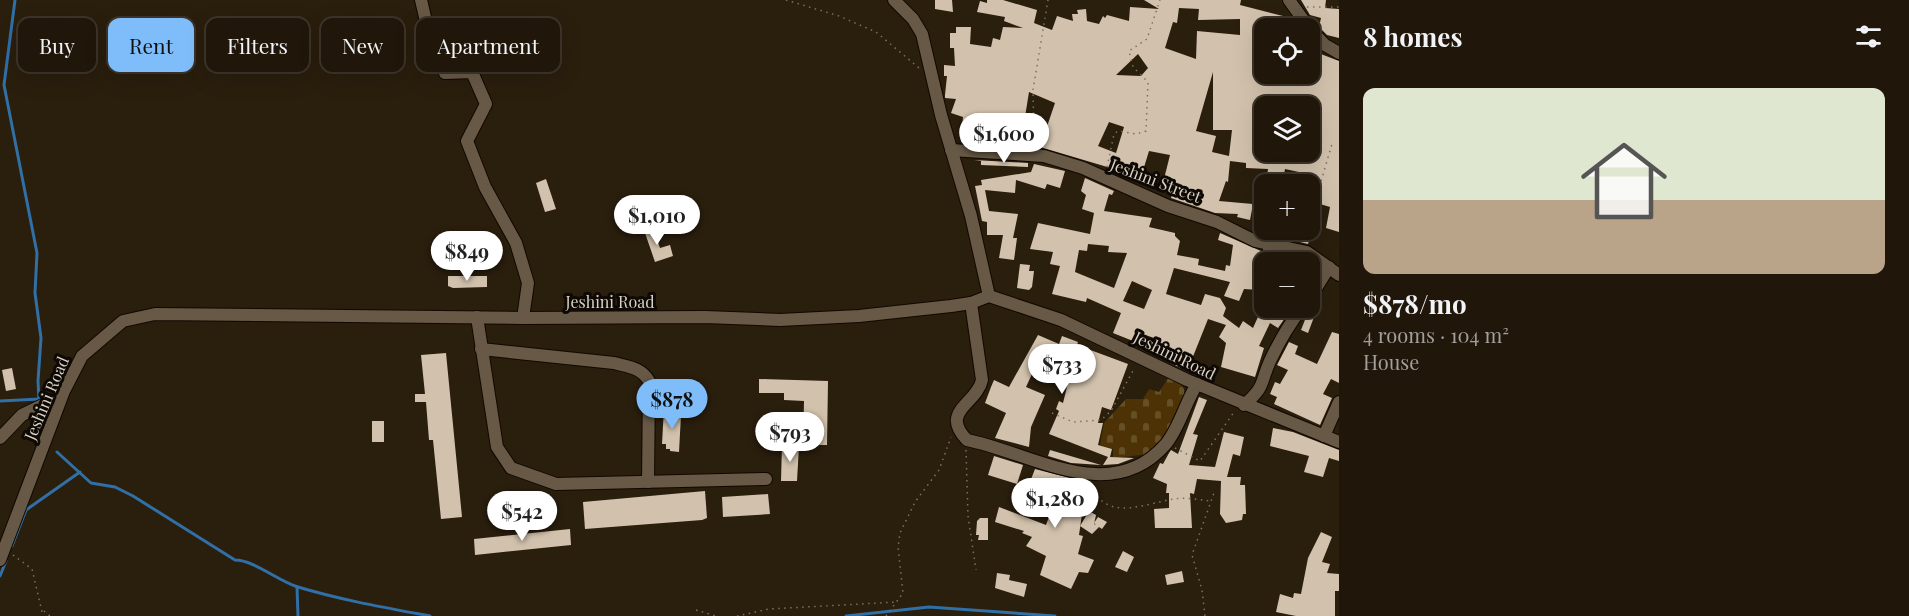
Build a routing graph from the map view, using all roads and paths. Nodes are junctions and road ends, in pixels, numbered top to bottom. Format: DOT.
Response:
graph roads {
  1 [pos="421,0"];
  2 [pos="786,0"];
  3 [pos="894,0"];
  4 [pos="1048,0"];
  5 [pos="1160,0"];
  6 [pos="1290,1"];
  7 [pos="1339,7"];
  8 [pos="1302,18"];
  9 [pos="1320,40"];
  10 [pos="1339,53"];
  11 [pos="933,77"];
  12 [pos="1332,144"];
  13 [pos="951,150"];
  14 [pos="1033,154"];
  15 [pos="1102,177"];
  16 [pos="1320,185"];
  17 [pos="1269,245"];
  18 [pos="1269,252"];
  19 [pos="1334,271"];
  20 [pos="1320,287"];
  21 [pos="988,296"];
  22 [pos="971,303"];
  23 [pos="477,317"];
  24 [pos="523,318"];
  25 [pos="1295,318"];
  26 [pos="481,349"];
  27 [pos="1141,358"];
  28 [pos="1197,384"];
  29 [pos="55,399"];
  30 [pos="1339,402"];
  31 [pos="1244,405"];
  32 [pos="1052,413"];
  33 [pos="957,426"];
  34 [pos="1324,436"];
  35 [pos="0,438"];
  36 [pos="967,441"];
  37 [pos="1339,442"];
  38 [pos="1167,443"];
  39 [pos="1088,475"];
  40 [pos="766,479"];
  41 [pos="648,482"];
  42 [pos="1215,490"];
  43 [pos="1211,501"];
  44 [pos="2,554"];
  45 [pos="976,570"];
  46 [pos="898,602"];
  47 [pos="44,610"];
  48 [pos="696,610"];
  49 [pos="43,616"];
  50 [pos="50,616"];
  51 [pos="716,616"];
  52 [pos="737,616"];
  53 [pos="886,616"];
  54 [pos="1205,616"];
  1 -- 24 [label="street"];
  2 -- 11 [label="path"];
  3 -- 11 [label="street"];
  4 -- 14 [label="path"];
  5 -- 15 [label="path"];
  6 -- 7 [label="path"];
  6 -- 8 [label="street"];
  9 -- 10 [label="street"];
  11 -- 13 [label="street"];
  12 -- 16 [label="path"];
  13 -- 14 [label="street, Jeshini Street"];
  13 -- 21 [label="street"];
  14 -- 15 [label="street, Jeshini Street"];
  15 -- 17 [label="street, Jeshini Street"];
  17 -- 18 [label="street"];
  17 -- 19 [label="street, Jeshini Street"];
  19 -- 20 [label="street"];
  21 -- 22 [label="street, Jeshini Road"];
  21 -- 27 [label="street, Jeshini Road"];
  22 -- 24 [label="street, Jeshini Road"];
  22 -- 33 [label="street"];
  23 -- 24 [label="street, Jeshini Road"];
  23 -- 26 [label="street"];
  23 -- 44 [label="street, Jeshini Road"];
  25 -- 31 [label="street"];
  26 -- 41 [label="street"];
  26 -- 41 [label="street"];
  27 -- 28 [label="street, Jeshini Road"];
  27 -- 32 [label="path"];
  28 -- 31 [label="street, Jeshini Road"];
  28 -- 38 [label="street"];
  29 -- 35 [label="street"];
  30 -- 34 [label="street"];
  31 -- 34 [label="street, Jeshini Road"];
  31 -- 38 [label="path"];
  33 -- 36 [label="street"];
  33 -- 46 [label="path"];
  34 -- 37 [label="street, Jeshini Road"];
  36 -- 39 [label="street"];
  36 -- 45 [label="path"];
  38 -- 39 [label="street"];
  39 -- 43 [label="path"];
  40 -- 41 [label="street"];
  42 -- 43 [label="path"];
  43 -- 54 [label="path"];
  44 -- 47 [label="path"];
  46 -- 52 [label="path"];
  46 -- 53 [label="path"];
  47 -- 49 [label="path"];
  47 -- 50 [label="path"];
  48 -- 51 [label="path"];
}
